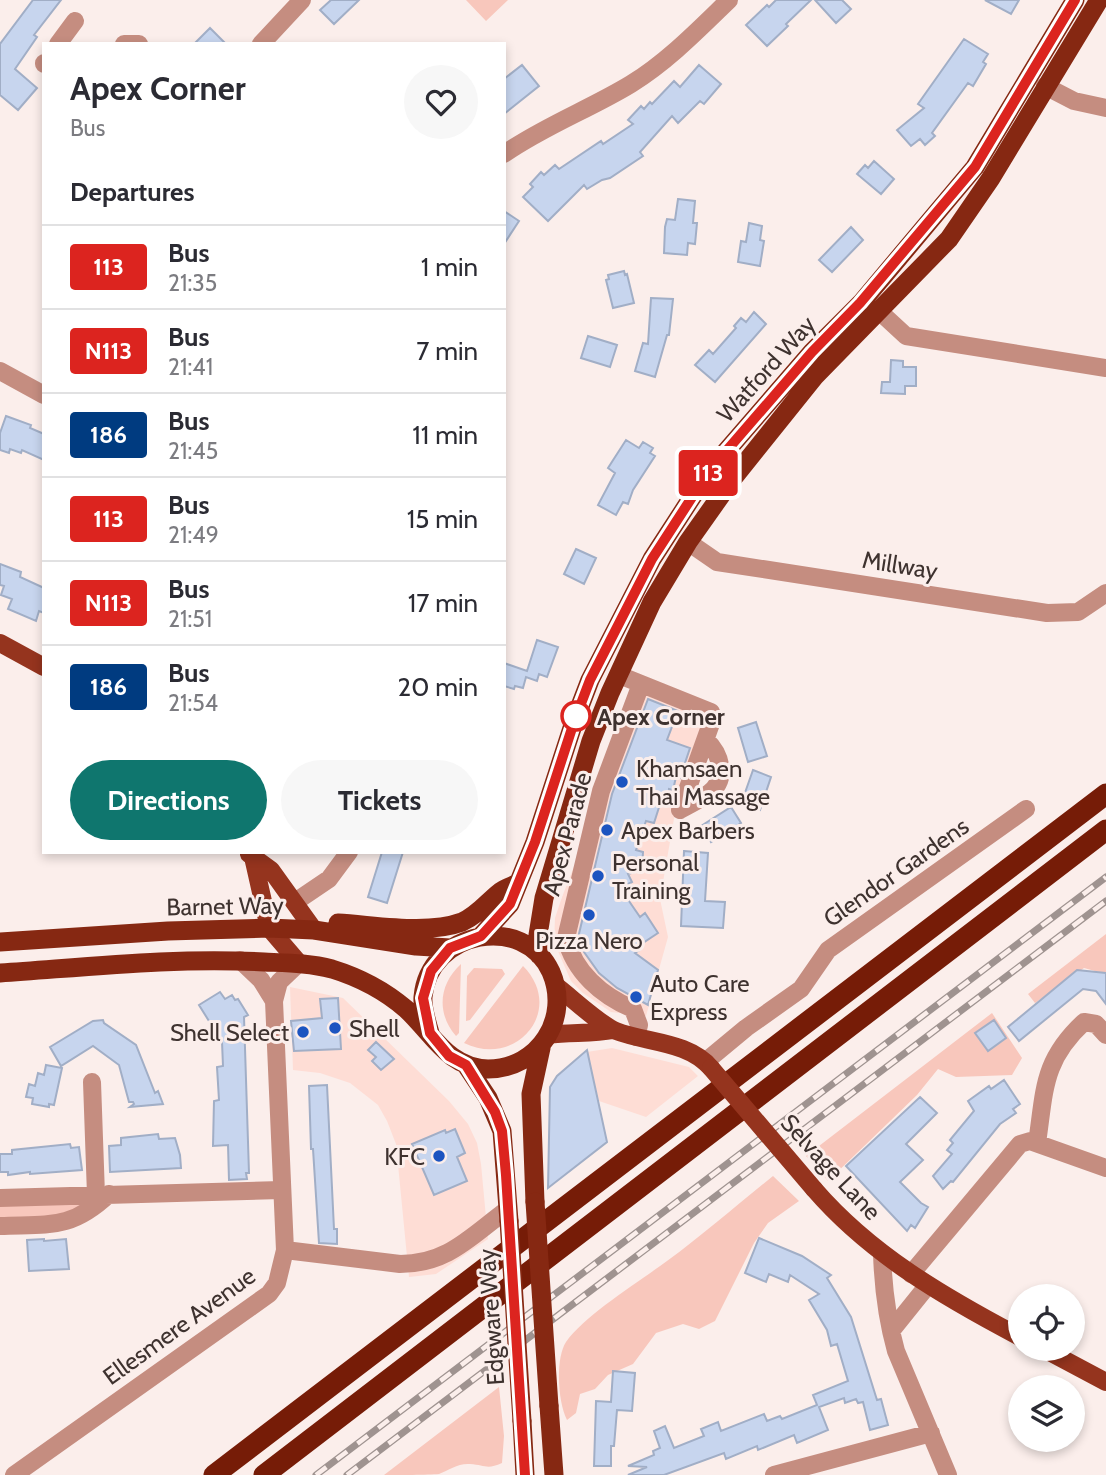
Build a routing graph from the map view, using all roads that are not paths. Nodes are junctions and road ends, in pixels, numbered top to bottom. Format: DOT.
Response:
graph roads {
  1 [pos="302,0"];
  2 [pos="729,0"];
  3 [pos="1075,0"];
  4 [pos="1099,0"];
  5 [pos="75,21"];
  6 [pos="59,42"];
  7 [pos="263,42"];
  8 [pos="1045,86"];
  9 [pos="1106,108"];
  10 [pos="506,153"];
  11 [pos="880,312"];
  12 [pos="1106,368"];
  13 [pos="0,371"];
  14 [pos="42,394"];
  15 [pos="688,542"];
  16 [pos="1106,593"];
  17 [pos="0,643"];
  18 [pos="42,666"];
  19 [pos="618,675"];
  20 [pos="641,684"];
  21 [pos="706,740"];
  22 [pos="1106,794"];
  23 [pos="1026,809"];
  24 [pos="1106,830"];
  25 [pos="348,854"];
  26 [pos="250,855"];
  27 [pos="519,882"];
  28 [pos="295,902"];
  29 [pos="269,928"];
  30 [pos="314,930"];
  31 [pos="481,936"];
  32 [pos="0,942"];
  33 [pos="450,948"];
  34 [pos="539,955"];
  35 [pos="240,960"];
  36 [pos="299,963"];
  37 [pos="0,973"];
  38 [pos="555,985"];
  39 [pos="274,1001"];
  40 [pos="613,1030"];
  41 [pos="430,1033"];
  42 [pos="1106,1035"];
  43 [pos="636,1037"];
  44 [pos="545,1041"];
  45 [pos="466,1065"];
  46 [pos="708,1065"];
  47 [pos="92,1082"];
  48 [pos="1037,1143"];
  49 [pos="1106,1168"];
  50 [pos="281,1190"];
  51 [pos="102,1195"];
  52 [pos="0,1198"];
  53 [pos="508,1215"];
  54 [pos="0,1226"];
  55 [pos="285,1250"];
  56 [pos="882,1253"];
  57 [pos="911,1274"];
  58 [pos="928,1285"];
  59 [pos="1008,1330"];
  60 [pos="891,1331"];
  61 [pos="1067,1361"];
  62 [pos="1106,1382"];
  63 [pos="931,1433"];
  64 [pos="15,1475"];
  65 [pos="214,1475"];
  66 [pos="264,1475"];
  67 [pos="525,1475"];
  68 [pos="554,1475"];
  69 [pos="774,1475"];
  70 [pos="948,1475"];
  1 -- 7 [label="street"];
  2 -- 10 [label="street"];
  3 -- 27 [label="highway, Watford Way"];
  4 -- 8 [label="highway, Watford Way"];
  5 -- 6 [label="street"];
  8 -- 9 [label="street"];
  8 -- 11 [label="highway, Watford Way"];
  11 -- 12 [label="street"];
  11 -- 15 [label="highway, Watford Way"];
  13 -- 14 [label="street"];
  15 -- 16 [label="street, Millway"];
  15 -- 19 [label="highway, Watford Way"];
  17 -- 18 [label="main road"];
  19 -- 20 [label="street"];
  19 -- 34 [label="highway, Watford Way"];
  20 -- 21 [label="street"];
  20 -- 43 [label="street, Apex Parade"];
  21 -- 21 [label="street"];
  22 -- 65 [label="highway"];
  23 -- 46 [label="street, Glendor Gardens"];
  24 -- 66 [label="highway"];
  25 -- 28 [label="street"];
  26 -- 28 [label="main road"];
  26 -- 29 [label="main road"];
  27 -- 30 [label="highway"];
  27 -- 31 [label="highway, Watford Way"];
  28 -- 30 [label="main road"];
  29 -- 30 [label="highway, Barnet Way"];
  29 -- 32 [label="highway, Barnet Way"];
  29 -- 36 [label="main road"];
  30 -- 33 [label="highway, Barnet Way"];
  31 -- 33 [label="highway"];
  31 -- 34 [label="highway"];
  33 -- 41 [label="highway"];
  34 -- 38 [label="highway"];
  35 -- 36 [label="highway"];
  35 -- 37 [label="highway"];
  35 -- 39 [label="street"];
  36 -- 39 [label="street"];
  36 -- 41 [label="highway"];
  38 -- 40 [label="main road, Selvage Lane"];
  38 -- 44 [label="highway"];
  39 -- 50 [label="street, Ellesmere Avenue"];
  40 -- 43 [label="main road, Selvage Lane"];
  40 -- 44 [label="main road, Selvage Lane"];
  41 -- 45 [label="highway"];
  42 -- 48 [label="street"];
  43 -- 46 [label="main road, Selvage Lane"];
  44 -- 45 [label="highway"];
  44 -- 68 [label="highway, bridge"];
  45 -- 53 [label="highway, Edgware Way"];
  46 -- 56 [label="main road, Selvage Lane, bridge"];
  47 -- 51 [label="street"];
  48 -- 49 [label="street"];
  48 -- 57 [label="street"];
  50 -- 51 [label="street"];
  50 -- 55 [label="street, Ellesmere Avenue"];
  51 -- 52 [label="street"];
  51 -- 54 [label="street"];
  53 -- 55 [label="street"];
  53 -- 67 [label="highway, Edgware Way, bridge"];
  55 -- 64 [label="street, Ellesmere Avenue"];
  56 -- 57 [label="main road, Selvage Lane"];
  56 -- 60 [label="street"];
  57 -- 58 [label="main road, Selvage Lane"];
  58 -- 59 [label="main road, Selvage Lane"];
  58 -- 60 [label="street"];
  60 -- 63 [label="street"];
  61 -- 62 [label="main road"];
  63 -- 69 [label="street"];
  63 -- 70 [label="street"];
}
